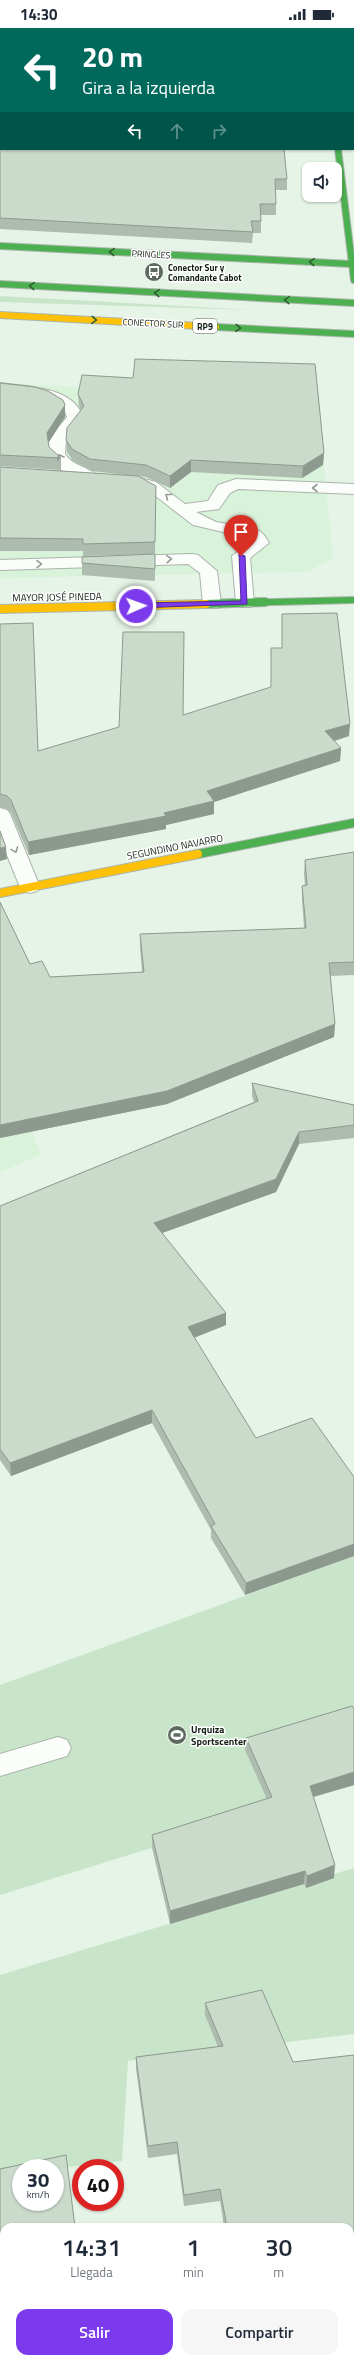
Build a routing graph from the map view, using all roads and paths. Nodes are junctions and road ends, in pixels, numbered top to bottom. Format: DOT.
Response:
graph roads {
  1 [pos="338,150"];
  2 [pos="0,246"];
  3 [pos="351,264"];
  4 [pos="354,280"];
  5 [pos="0,284"];
  6 [pos="354,304"];
  7 [pos="0,315"];
  8 [pos="354,334"];
  9 [pos="0,388"];
  10 [pos="53,476"];
  11 [pos="103,479"];
  12 [pos="354,489"];
  13 [pos="183,509"];
  14 [pos="0,565"];
  15 [pos="354,600"];
  16 [pos="245,603"];
  17 [pos="212,604"];
  18 [pos="0,609"];
  19 [pos="0,814"];
  20 [pos="354,823"];
  21 [pos="30,887"];
  22 [pos="0,893"];
  23 [pos="58,1748"];
  24 [pos="0,1765"];
  1 -- 3 [label="main road"];
  3 -- 2 [label="main road, PRINGLES, one-way"];
  3 -- 4 [label="main road"];
  6 -- 5 [label="main road, one-way"];
  7 -- 8 [label="main road, CONECTOR SUR / RP9, one-way"];
  11 -- 9 [label="lane, one-way"];
  10 -- 11 [label="lane"];
  13 -- 11 [label="lane, one-way"];
  12 -- 13 [label="lane, one-way"];
  13 -- 16 [label="lane"];
  14 -- 17 [label="lane, one-way"];
  15 -- 16 [label="main road, MAYOR JOSÉ PINEDA"];
  16 -- 17 [label="main road, MAYOR JOSÉ PINEDA"];
  17 -- 18 [label="main road, MAYOR JOSÉ PINEDA"];
  19 -- 21 [label="lane, one-way"];
  20 -- 21 [label="main road, SEGUNDINO NAVARRO"];
  21 -- 22 [label="main road, SEGUNDINO NAVARRO"];
  23 -- 24 [label="lane"];
}
